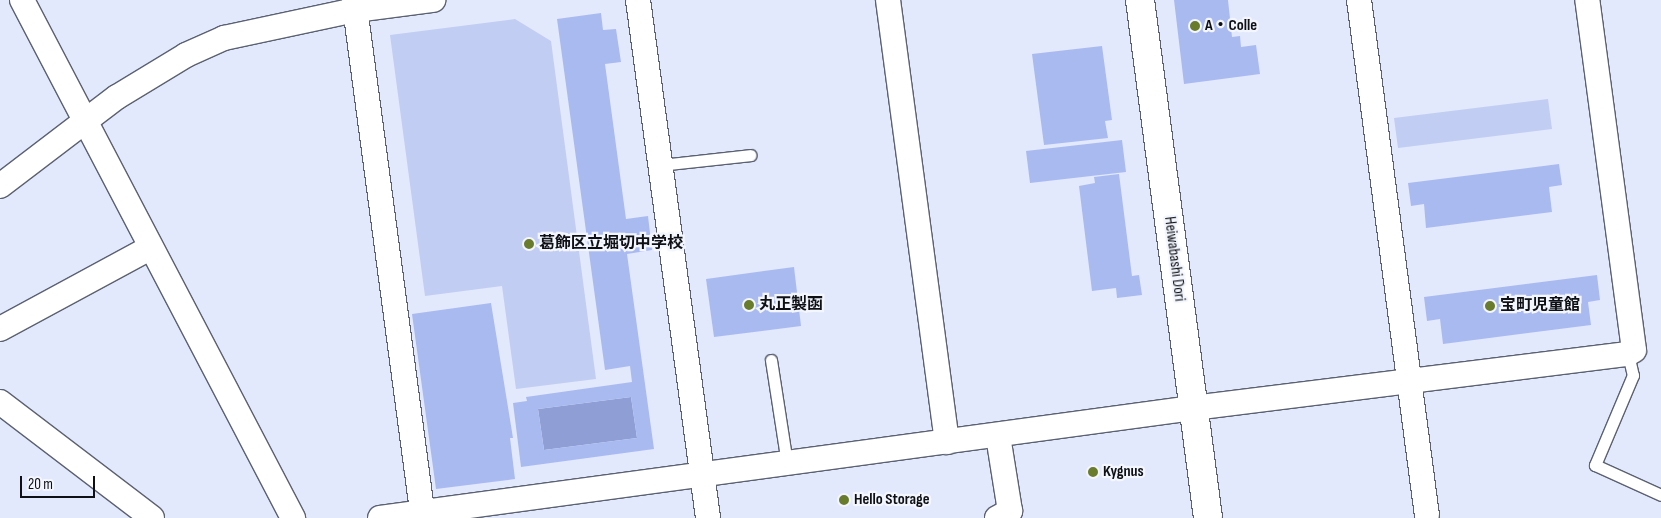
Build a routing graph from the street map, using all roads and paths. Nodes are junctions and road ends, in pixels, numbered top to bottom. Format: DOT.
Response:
graph roads {
  1 [pos="22,0"];
  2 [pos="432,0"];
  3 [pos="638,0"];
  4 [pos="888,0"];
  5 [pos="1140,0"];
  6 [pos="1359,0"];
  7 [pos="1587,0"];
  8 [pos="355,5"];
  9 [pos="84,122"];
  10 [pos="750,155"];
  11 [pos="660,165"];
  12 [pos="0,186"];
  13 [pos="150,248"];
  14 [pos="0,329"];
  15 [pos="1628,354"];
  16 [pos="771,360"];
  17 [pos="1410,381"];
  18 [pos="0,402"];
  19 [pos="1193,408"];
  20 [pos="998,436"];
  21 [pos="947,442"];
  22 [pos="787,463"];
  23 [pos="701,474"];
  24 [pos="1661,494"];
  25 [pos="422,515"];
  26 [pos="1427,516"];
  27 [pos="152,518"];
  28 [pos="293,518"];
  29 [pos="380,518"];
  30 [pos="708,518"];
  31 [pos="997,518"];
  32 [pos="1208,518"];
  1 -- 9 [label="street"];
  2 -- 8 [label="street"];
  3 -- 11 [label="street"];
  4 -- 21 [label="street"];
  5 -- 19 [label="main road, Heiwabashi Dori"];
  6 -- 17 [label="street"];
  7 -- 15 [label="street"];
  8 -- 9 [label="street"];
  8 -- 25 [label="street"];
  9 -- 12 [label="street"];
  9 -- 13 [label="street"];
  10 -- 11 [label="lane"];
  11 -- 23 [label="street"];
  13 -- 14 [label="street"];
  13 -- 28 [label="street"];
  15 -- 17 [label="street"];
  15 -- 24 [label="lane"];
  16 -- 22 [label="lane"];
  17 -- 19 [label="street"];
  17 -- 26 [label="street"];
  18 -- 27 [label="street"];
  19 -- 20 [label="street"];
  19 -- 32 [label="main road, Heiwabashi Dori"];
  20 -- 21 [label="street"];
  20 -- 31 [label="street"];
  21 -- 22 [label="street"];
  22 -- 23 [label="street"];
  23 -- 25 [label="street"];
  23 -- 30 [label="street"];
  25 -- 29 [label="street"];
}
